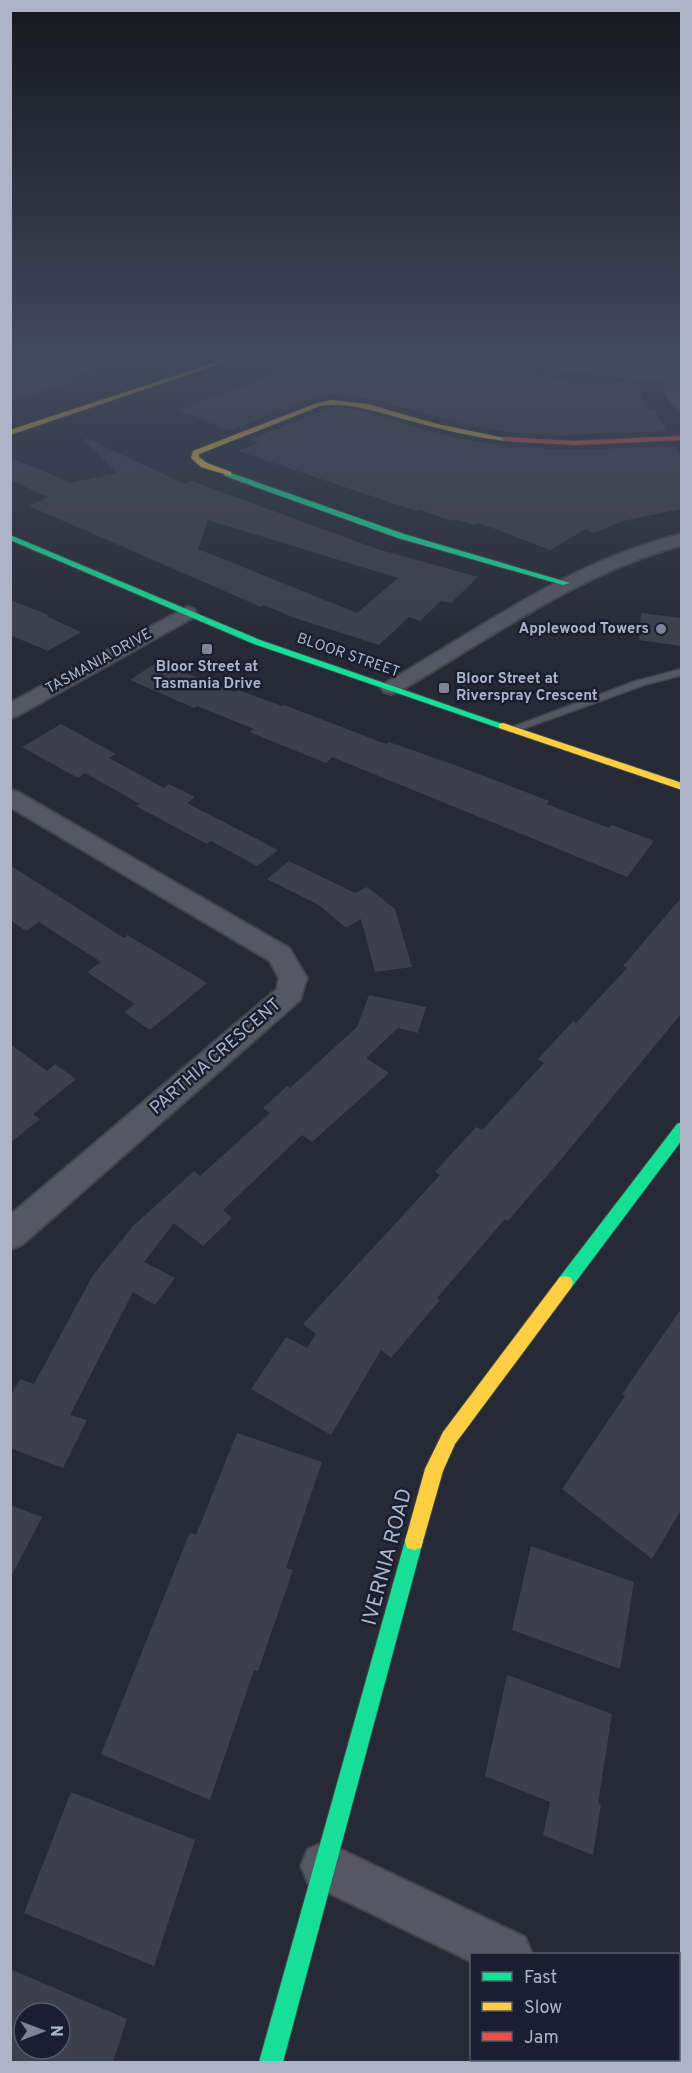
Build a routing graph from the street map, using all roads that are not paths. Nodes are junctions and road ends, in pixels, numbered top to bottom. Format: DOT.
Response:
graph roads {
  1 [pos="195,458"];
  2 [pos="10,537"];
  3 [pos="681,539"];
  4 [pos="567,583"];
  5 [pos="187,613"];
  6 [pos="681,672"];
  7 [pos="391,688"];
  8 [pos="10,711"];
  9 [pos="513,729"];
  10 [pos="681,787"];
  11 [pos="10,797"];
  12 [pos="681,1128"];
  13 [pos="10,1236"];
  14 [pos="325,1866"];
  15 [pos="506,1953"];
  16 [pos="270,2062"];
  1 -- 4 [label="street"];
  2 -- 5 [label="street, BLOOR STREET"];
  3 -- 4 [label="street"];
  4 -- 7 [label="street"];
  5 -- 7 [label="street, BLOOR STREET"];
  5 -- 8 [label="street, TASMANIA DRIVE"];
  6 -- 9 [label="lane"];
  7 -- 9 [label="street, BLOOR STREET"];
  9 -- 10 [label="street, BLOOR STREET"];
  11 -- 13 [label="street, PARTHIA CRESCENT"];
  12 -- 14 [label="street, IVERNIA ROAD"];
  14 -- 15 [label="street"];
  14 -- 16 [label="street, IVERNIA ROAD"];
}
